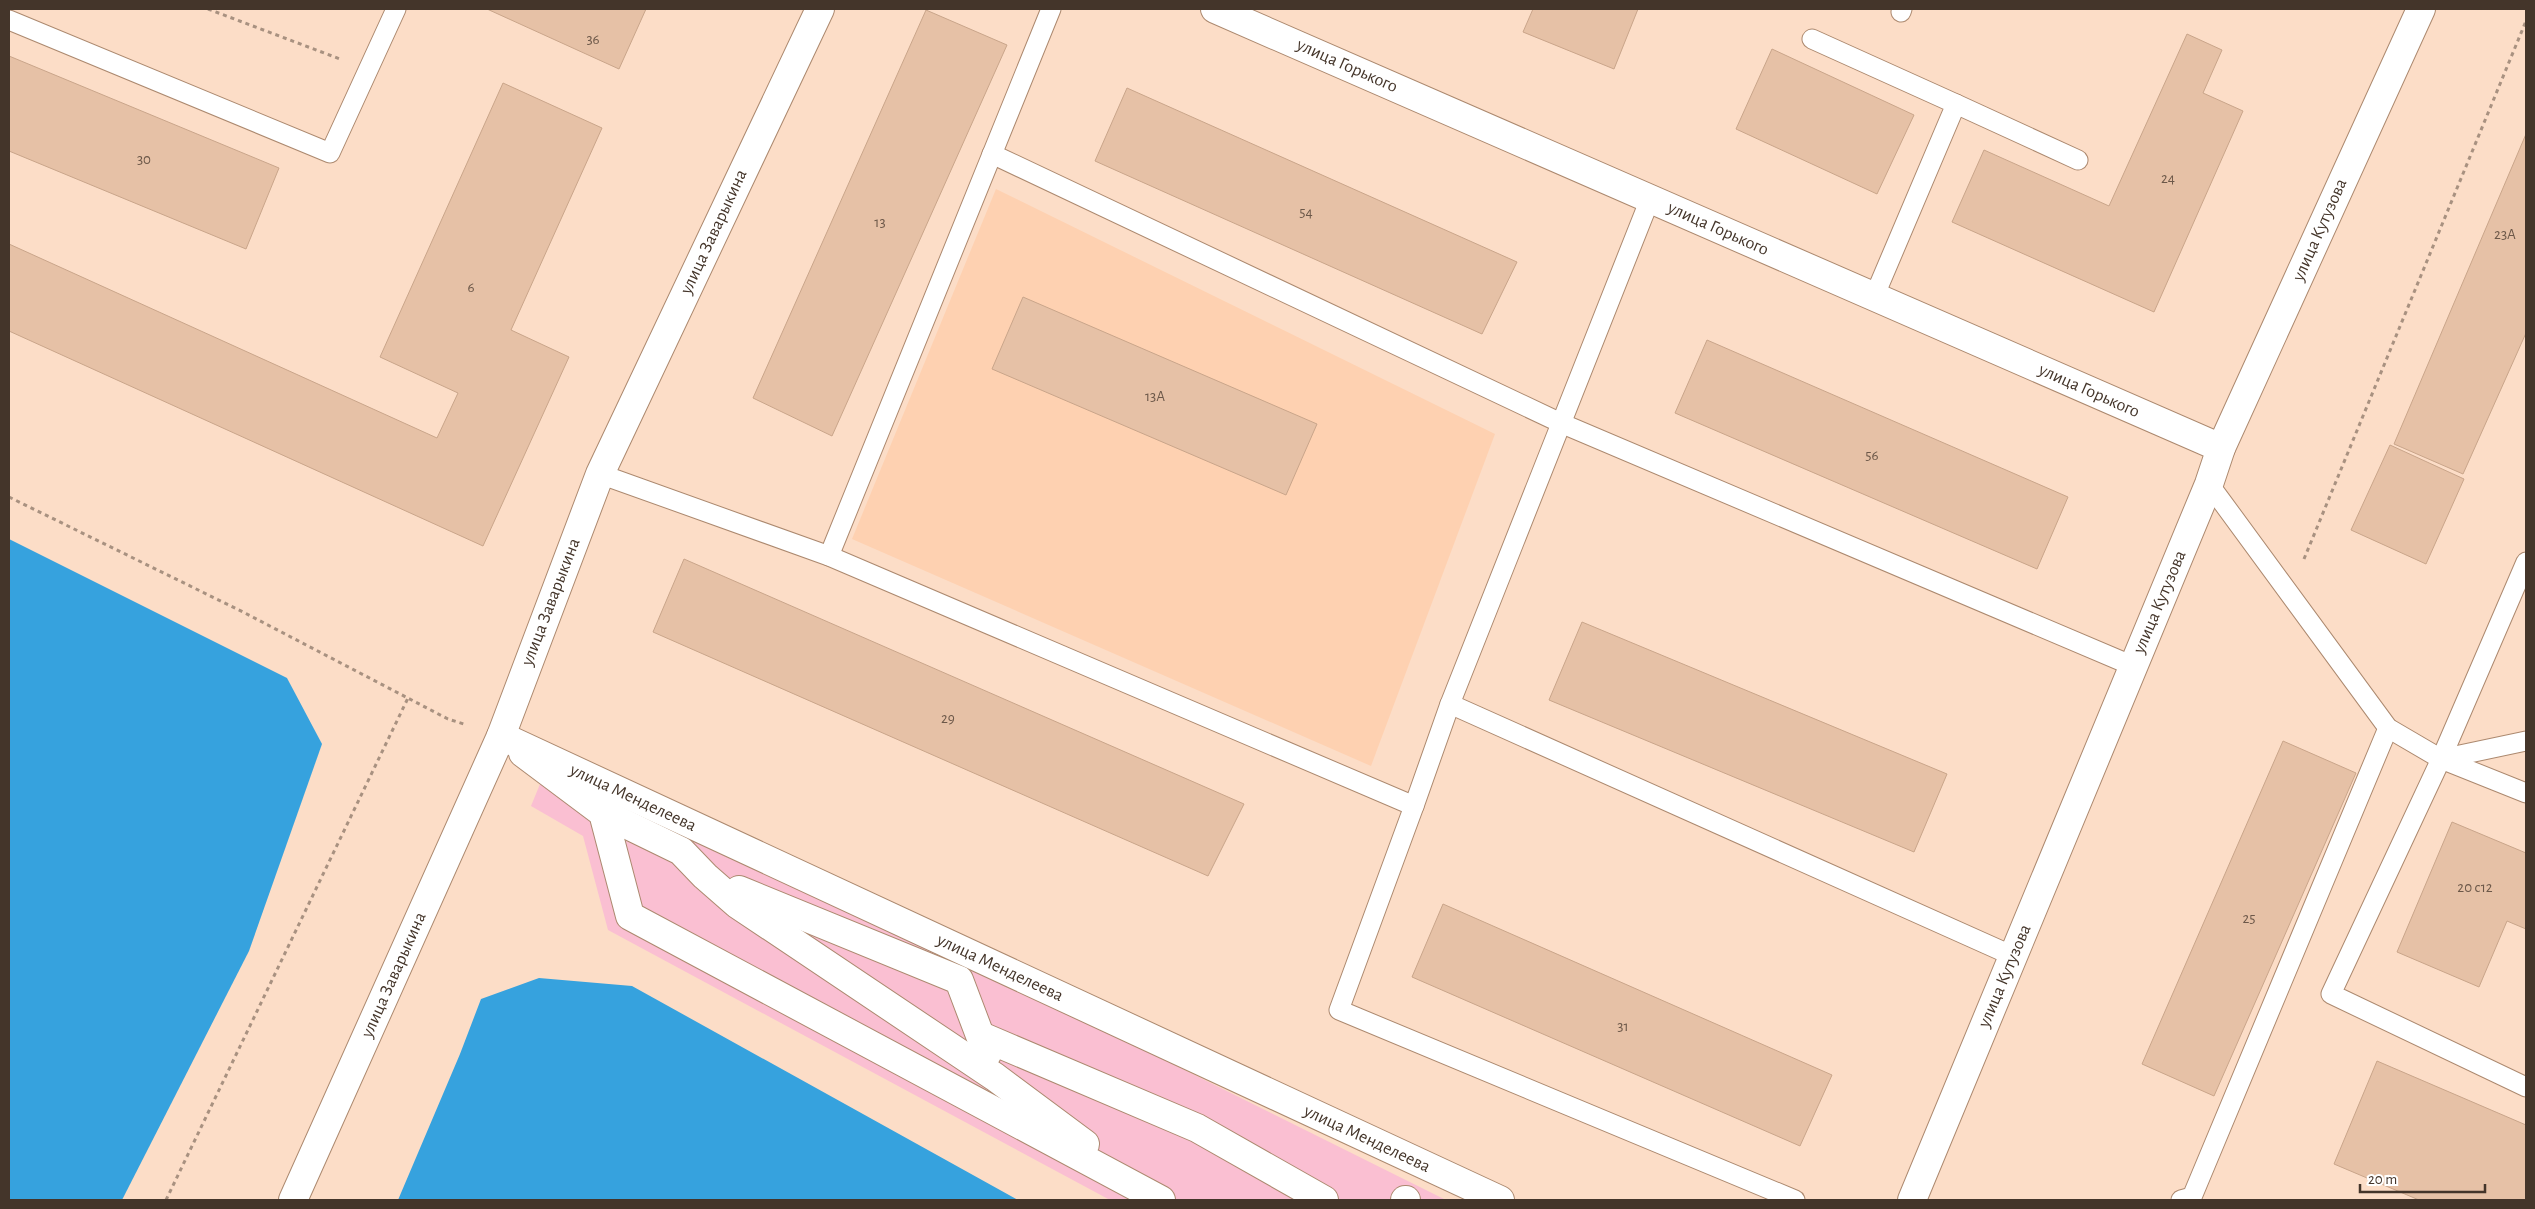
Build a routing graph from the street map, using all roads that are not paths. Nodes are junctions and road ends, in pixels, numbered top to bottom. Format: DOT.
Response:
graph roads {
  1 [pos="396,9"];
  2 [pos="820,9"];
  3 [pos="1050,9"];
  4 [pos="1215,9"];
  5 [pos="2421,9"];
  6 [pos="9,20"];
  7 [pos="1812,40"];
  8 [pos="1956,104"];
  9 [pos="992,154"];
  10 [pos="2078,160"];
  11 [pos="1650,199"];
  12 [pos="1874,297"];
  13 [pos="1563,424"];
  14 [pos="2221,448"];
  15 [pos="600,474"];
  16 [pos="2209,484"];
  17 [pos="829,556"];
  18 [pos="2526,562"];
  19 [pos="2134,666"];
  20 [pos="1450,704"];
  21 [pos="2388,728"];
  22 [pos="501,736"];
  23 [pos="2526,741"];
  24 [pos="2442,759"];
  25 [pos="2526,793"];
  26 [pos="1414,806"];
  27 [pos="603,813"];
  28 [pos="704,876"];
  29 [pos="2014,956"];
  30 [pos="981,1036"];
  31 [pos="995,1077"];
  32 [pos="2526,1087"];
  33 [pos="293,1200"];
  34 [pos="1161,1200"];
  35 [pos="1324,1200"];
  36 [pos="1500,1200"];
  37 [pos="1795,1200"];
  38 [pos="1912,1200"];
  39 [pos="2181,1200"];
  1 -- 6 [label="lane"];
  2 -- 15 [label="street, улица Заварыкина"];
  3 -- 9 [label="lane"];
  4 -- 11 [label="street, улица Горького"];
  5 -- 14 [label="street, улица Кутузова"];
  7 -- 8 [label="lane"];
  8 -- 10 [label="lane"];
  8 -- 12 [label="lane"];
  9 -- 13 [label="lane"];
  9 -- 17 [label="lane"];
  11 -- 12 [label="street, улица Горького"];
  11 -- 13 [label="lane"];
  12 -- 14 [label="street, улица Горького"];
  13 -- 19 [label="lane"];
  13 -- 20 [label="lane"];
  14 -- 16 [label="street, улица Кутузова"];
  15 -- 17 [label="lane"];
  15 -- 22 [label="street, улица Заварыкина"];
  16 -- 19 [label="street, улица Кутузова"];
  16 -- 21 [label="lane"];
  17 -- 26 [label="lane"];
  18 -- 24 [label="lane"];
  19 -- 29 [label="street, улица Кутузова"];
  20 -- 26 [label="lane"];
  20 -- 29 [label="lane"];
  21 -- 24 [label="lane"];
  21 -- 39 [label="lane"];
  22 -- 27 [label="street"];
  22 -- 33 [label="street, улица Заварыкина"];
  22 -- 36 [label="street, улица Менделеева"];
  23 -- 24 [label="lane"];
  24 -- 25 [label="lane"];
  24 -- 32 [label="lane"];
  26 -- 37 [label="lane"];
  27 -- 28 [label="street"];
  27 -- 34 [label="street"];
  28 -- 30 [label="street"];
  28 -- 31 [label="street"];
  29 -- 38 [label="street, улица Кутузова"];
  30 -- 31 [label="street"];
  30 -- 35 [label="street"];
  31 -- 34 [label="street"];
}
